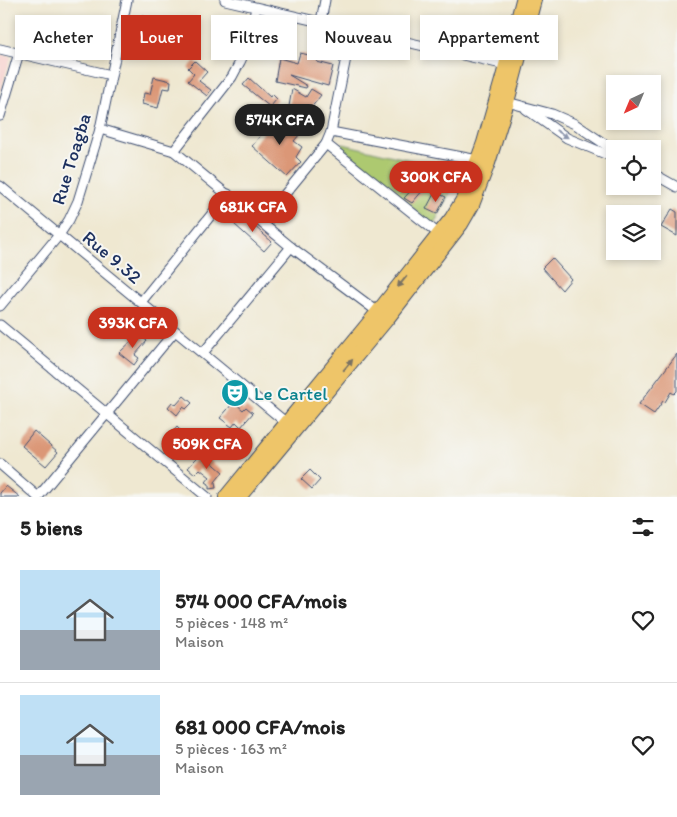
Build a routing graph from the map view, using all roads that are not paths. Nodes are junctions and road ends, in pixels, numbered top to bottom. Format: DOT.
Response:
graph roads {
  1 [pos="127,0"];
  2 [pos="225,0"];
  3 [pos="325,0"];
  4 [pos="523,0"];
  5 [pos="534,0"];
  6 [pos="256,8"];
  7 [pos="321,15"];
  8 [pos="307,18"];
  9 [pos="410,42"];
  10 [pos="0,48"];
  11 [pos="15,52"];
  12 [pos="17,60"];
  13 [pos="48,60"];
  14 [pos="346,60"];
  15 [pos="506,65"];
  16 [pos="111,75"];
  17 [pos="507,102"];
  18 [pos="522,106"];
  19 [pos="0,116"];
  20 [pos="100,129"];
  21 [pos="331,132"];
  22 [pos="326,144"];
  23 [pos="606,145"];
  24 [pos="174,150"];
  25 [pos="606,154"];
  26 [pos="478,160"];
  27 [pos="661,179"];
  28 [pos="0,186"];
  29 [pos="677,187"];
  30 [pos="228,194"];
  31 [pos="262,222"];
  32 [pos="59,235"];
  33 [pos="440,235"];
  34 [pos="291,247"];
  35 [pos="141,302"];
  36 [pos="0,306"];
  37 [pos="378,312"];
  38 [pos="0,324"];
  39 [pos="175,331"];
  40 [pos="203,353"];
  41 [pos="106,414"];
  42 [pos="291,426"];
  43 [pos="1,466"];
  44 [pos="38,497"];
  45 [pos="207,497"];
  46 [pos="226,497"];
  47 [pos="239,497"];
  1 -- 16 [label="street, Rue Toagba"];
  2 -- 6 [label="street"];
  3 -- 7 [label="street"];
  4 -- 15 [label="main road"];
  5 -- 17 [label="main road"];
  6 -- 8 [label="street"];
  6 -- 24 [label="street"];
  9 -- 15 [label="street"];
  10 -- 11 [label="street"];
  12 -- 19 [label="street"];
  13 -- 16 [label="street"];
  14 -- 21 [label="street"];
  15 -- 26 [label="main road"];
  16 -- 20 [label="street, Rue Toagba"];
  17 -- 18 [label="street"];
  42 -- 17 [label="main road, one-way"];
  18 -- 23 [label="street"];
  18 -- 25 [label="street, one-way"];
  20 -- 24 [label="street"];
  20 -- 32 [label="street, Rue Toagba"];
  21 -- 22 [label="street"];
  21 -- 26 [label="street"];
  22 -- 31 [label="street"];
  22 -- 33 [label="street"];
  24 -- 30 [label="street"];
  26 -- 33 [label="main road"];
  27 -- 29 [label="street"];
  28 -- 32 [label="street, Rue 9.32"];
  30 -- 31 [label="street"];
  30 -- 35 [label="street"];
  31 -- 34 [label="street"];
  32 -- 35 [label="street, Rue 9.32"];
  32 -- 36 [label="street, Rue Toagba"];
  33 -- 37 [label="main road, one-way"];
  34 -- 37 [label="street"];
  34 -- 40 [label="street"];
  35 -- 39 [label="street, Rue 9.32"];
  37 -- 42 [label="main road"];
  38 -- 41 [label="street"];
  39 -- 40 [label="street, Rue 9.32"];
  39 -- 41 [label="street"];
  40 -- 42 [label="street, Rue 9.32"];
  41 -- 44 [label="street"];
  41 -- 45 [label="street"];
  42 -- 46 [label="main road"];
  42 -- 47 [label="main road"];
  43 -- 44 [label="street"];
}
